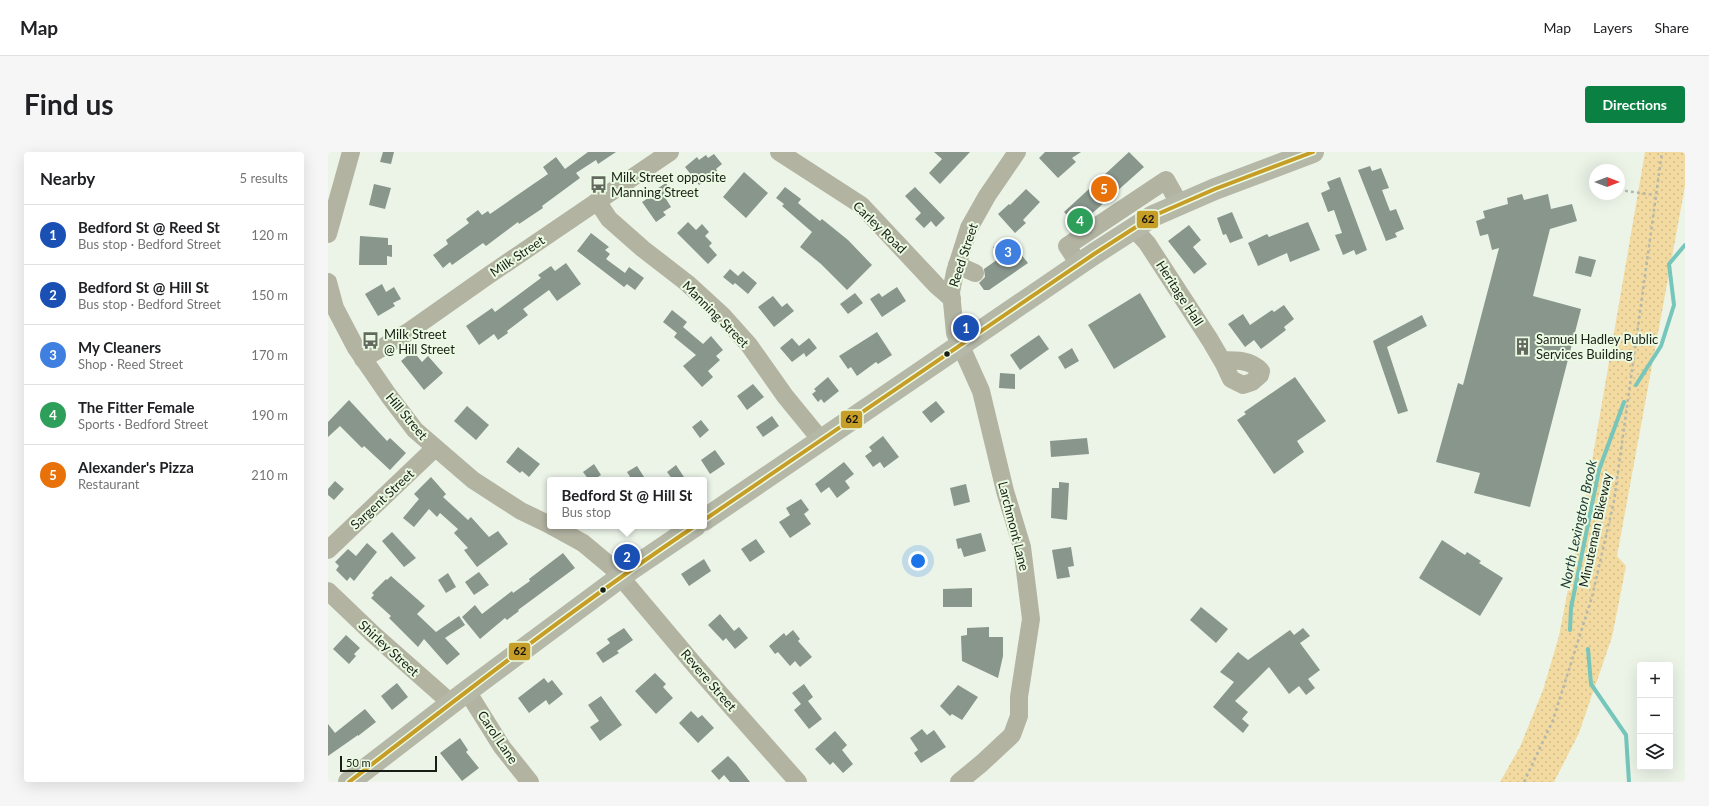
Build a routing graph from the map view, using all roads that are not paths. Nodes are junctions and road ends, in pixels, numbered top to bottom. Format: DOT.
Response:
graph roads {
  1 [pos="351,152"];
  2 [pos="670,152"];
  3 [pos="779,152"];
  4 [pos="1017,152"];
  5 [pos="1313,152"];
  6 [pos="597,201"];
  7 [pos="1180,205"];
  8 [pos="1134,229"];
  9 [pos="328,234"];
  10 [pos="1080,264"];
  11 [pos="957,265"];
  12 [pos="975,273"];
  13 [pos="328,282"];
  14 [pos="952,299"];
  15 [pos="960,346"];
  16 [pos="363,359"];
  17 [pos="1222,360"];
  18 [pos="821,440"];
  19 [pos="435,448"];
  20 [pos="707,518"];
  21 [pos="547,524"];
  22 [pos="557,529"];
  23 [pos="691,529"];
  24 [pos="328,550"];
  25 [pos="620,577"];
  26 [pos="328,591"];
  27 [pos="459,697"];
  28 [pos="349,782"];
  29 [pos="530,782"];
  30 [pos="798,782"];
  31 [pos="959,782"];
  1 -- 9 [label="street"];
  2 -- 6 [label="street, Milk Street"];
  3 -- 14 [label="street, Carley Road"];
  4 -- 11 [label="street, Reed Street"];
  5 -- 7 [label="main road"];
  6 -- 16 [label="street, Milk Street"];
  6 -- 18 [label="street, Manning Street"];
  7 -- 8 [label="main road"];
  7 -- 10 [label="street"];
  8 -- 10 [label="main road"];
  8 -- 17 [label="street, Heritage Hall"];
  10 -- 15 [label="main road"];
  11 -- 12 [label="street"];
  11 -- 14 [label="street, Reed Street"];
  13 -- 16 [label="street, Hill Street"];
  14 -- 15 [label="street, Reed Street"];
  15 -- 18 [label="main road"];
  15 -- 31 [label="street, Larchmont Lane"];
  16 -- 19 [label="street, Hill Street"];
  18 -- 20 [label="main road"];
  19 -- 21 [label="street, Hill Street"];
  19 -- 24 [label="street, Sargent Street"];
  22 -- 25 [label="street, Hill Street"];
  23 -- 25 [label="main road"];
  25 -- 27 [label="main road"];
  25 -- 30 [label="street, Revere Street"];
  26 -- 27 [label="street, Shirley Street"];
  27 -- 28 [label="main road"];
  27 -- 29 [label="street, Carol Lane"];
}
